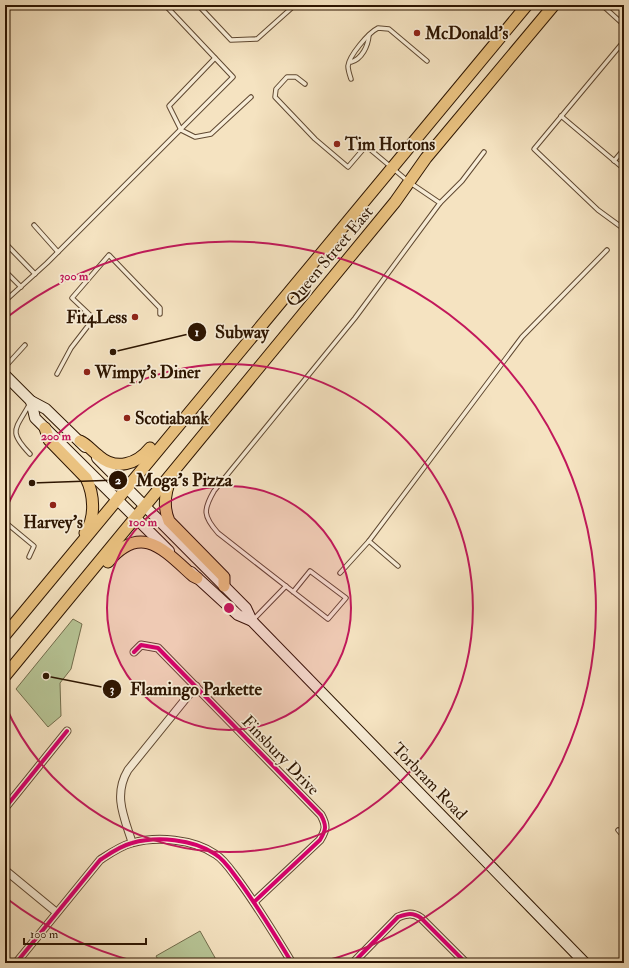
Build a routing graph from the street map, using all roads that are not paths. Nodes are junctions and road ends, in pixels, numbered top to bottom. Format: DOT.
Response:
graph roads {
  1 [pos="165,5"];
  2 [pos="198,5"];
  3 [pos="295,5"];
  4 [pos="527,5"];
  5 [pos="554,5"];
  6 [pos="602,5"];
  7 [pos="617,5"];
  8 [pos="624,10"];
  9 [pos="624,25"];
  10 [pos="624,41"];
  11 [pos="215,58"];
  12 [pos="427,61"];
  13 [pos="351,79"];
  14 [pos="305,84"];
  15 [pos="251,96"];
  16 [pos="561,116"];
  17 [pos="181,130"];
  18 [pos="624,149"];
  19 [pos="484,152"];
  20 [pos="614,161"];
  21 [pos="392,167"];
  22 [pos="624,168"];
  23 [pos="409,182"];
  24 [pos="440,203"];
  25 [pos="34,225"];
  26 [pos="624,229"];
  27 [pos="8,246"];
  28 [pos="607,250"];
  29 [pos="58,252"];
  30 [pos="5,271"];
  31 [pos="35,274"];
  32 [pos="21,287"];
  33 [pos="5,301"];
  34 [pos="160,314"];
  35 [pos="25,345"];
  36 [pos="5,367"];
  37 [pos="57,374"];
  38 [pos="5,375"];
  39 [pos="31,401"];
  40 [pos="184,418"];
  41 [pos="45,428"];
  42 [pos="80,441"];
  43 [pos="192,448"];
  44 [pos="30,454"];
  45 [pos="127,487"];
  46 [pos="117,500"];
  47 [pos="145,506"];
  48 [pos="135,518"];
  49 [pos="5,522"];
  50 [pos="369,541"];
  51 [pos="29,557"];
  52 [pos="69,559"];
  53 [pos="398,566"];
  54 [pos="340,573"];
  55 [pos="197,578"];
  56 [pos="224,586"];
  57 [pos="286,586"];
  58 [pos="293,592"];
  59 [pos="62,607"];
  60 [pos="252,621"];
  61 [pos="5,635"];
  62 [pos="134,652"];
  63 [pos="5,676"];
  64 [pos="196,686"];
  65 [pos="67,731"];
  66 [pos="5,808"];
  67 [pos="618,830"];
  68 [pos="624,836"];
  69 [pos="132,842"];
  70 [pos="5,870"];
  71 [pos="254,902"];
  72 [pos="56,912"];
  73 [pos="16,963"];
  74 [pos="292,963"];
  75 [pos="353,963"];
  76 [pos="466,963"];
  77 [pos="585,963"];
  1 -- 11 [label="lane"];
  2 -- 3 [label="lane"];
  4 -- 21 [label="main road, Queen Street East"];
  5 -- 23 [label="main road, Queen Street East"];
  6 -- 9 [label="lane"];
  7 -- 8 [label="lane"];
  10 -- 16 [label="lane"];
  11 -- 17 [label="lane"];
  11 -- 17 [label="lane"];
  12 -- 13 [label="lane"];
  14 -- 21 [label="lane"];
  15 -- 17 [label="lane"];
  16 -- 20 [label="lane"];
  16 -- 26 [label="lane"];
  17 -- 29 [label="lane"];
  18 -- 20 [label="lane"];
  19 -- 24 [label="lane"];
  20 -- 22 [label="lane"];
  21 -- 23 [label="lane"];
  21 -- 40 [label="main road, Queen Street East"];
  23 -- 24 [label="lane"];
  23 -- 43 [label="main road, Queen Street East"];
  24 -- 57 [label="lane"];
  25 -- 29 [label="lane"];
  27 -- 31 [label="lane"];
  28 -- 50 [label="lane"];
  29 -- 31 [label="lane"];
  30 -- 32 [label="lane"];
  31 -- 32 [label="lane"];
  32 -- 33 [label="lane"];
  34 -- 37 [label="lane"];
  35 -- 36 [label="lane"];
  38 -- 39 [label="main road, Torbram Road"];
  39 -- 41 [label="main road, Torbram Road"];
  39 -- 42 [label="main road, Torbram Road"];
  39 -- 44 [label="lane"];
  40 -- 42 [label="main road"];
  40 -- 45 [label="main road, Queen Street East"];
  41 -- 46 [label="main road, Torbram Road"];
  41 -- 52 [label="main road"];
  42 -- 45 [label="main road, Torbram Road"];
  43 -- 47 [label="main road, Queen Street East"];
  43 -- 56 [label="main road"];
  45 -- 46 [label="main road, Queen Street East"];
  45 -- 47 [label="main road, Torbram Road"];
  46 -- 48 [label="main road, Torbram Road"];
  46 -- 52 [label="main road, Queen Street East"];
  47 -- 48 [label="main road, Queen Street East"];
  47 -- 56 [label="main road, Torbram Road"];
  48 -- 55 [label="main road, Torbram Road"];
  48 -- 59 [label="main road, Queen Street East"];
  49 -- 51 [label="lane"];
  50 -- 53 [label="lane"];
  50 -- 54 [label="lane"];
  52 -- 61 [label="main road, Queen Street East"];
  55 -- 59 [label="main road"];
  55 -- 60 [label="main road, Torbram Road"];
  56 -- 60 [label="main road, Torbram Road"];
  57 -- 58 [label="lane"];
  57 -- 60 [label="lane"];
  58 -- 58 [label="lane"];
  59 -- 63 [label="main road, Queen Street East"];
  60 -- 77 [label="main road, Torbram Road"];
  62 -- 64 [label="street, Finsbury Drive"];
  64 -- 69 [label="street"];
  64 -- 71 [label="street, Finsbury Drive"];
  65 -- 66 [label="street"];
  67 -- 68 [label="lane"];
  69 -- 71 [label="street"];
  69 -- 72 [label="street"];
  70 -- 72 [label="street"];
  71 -- 74 [label="street"];
  72 -- 73 [label="street"];
  75 -- 76 [label="street"];
}
